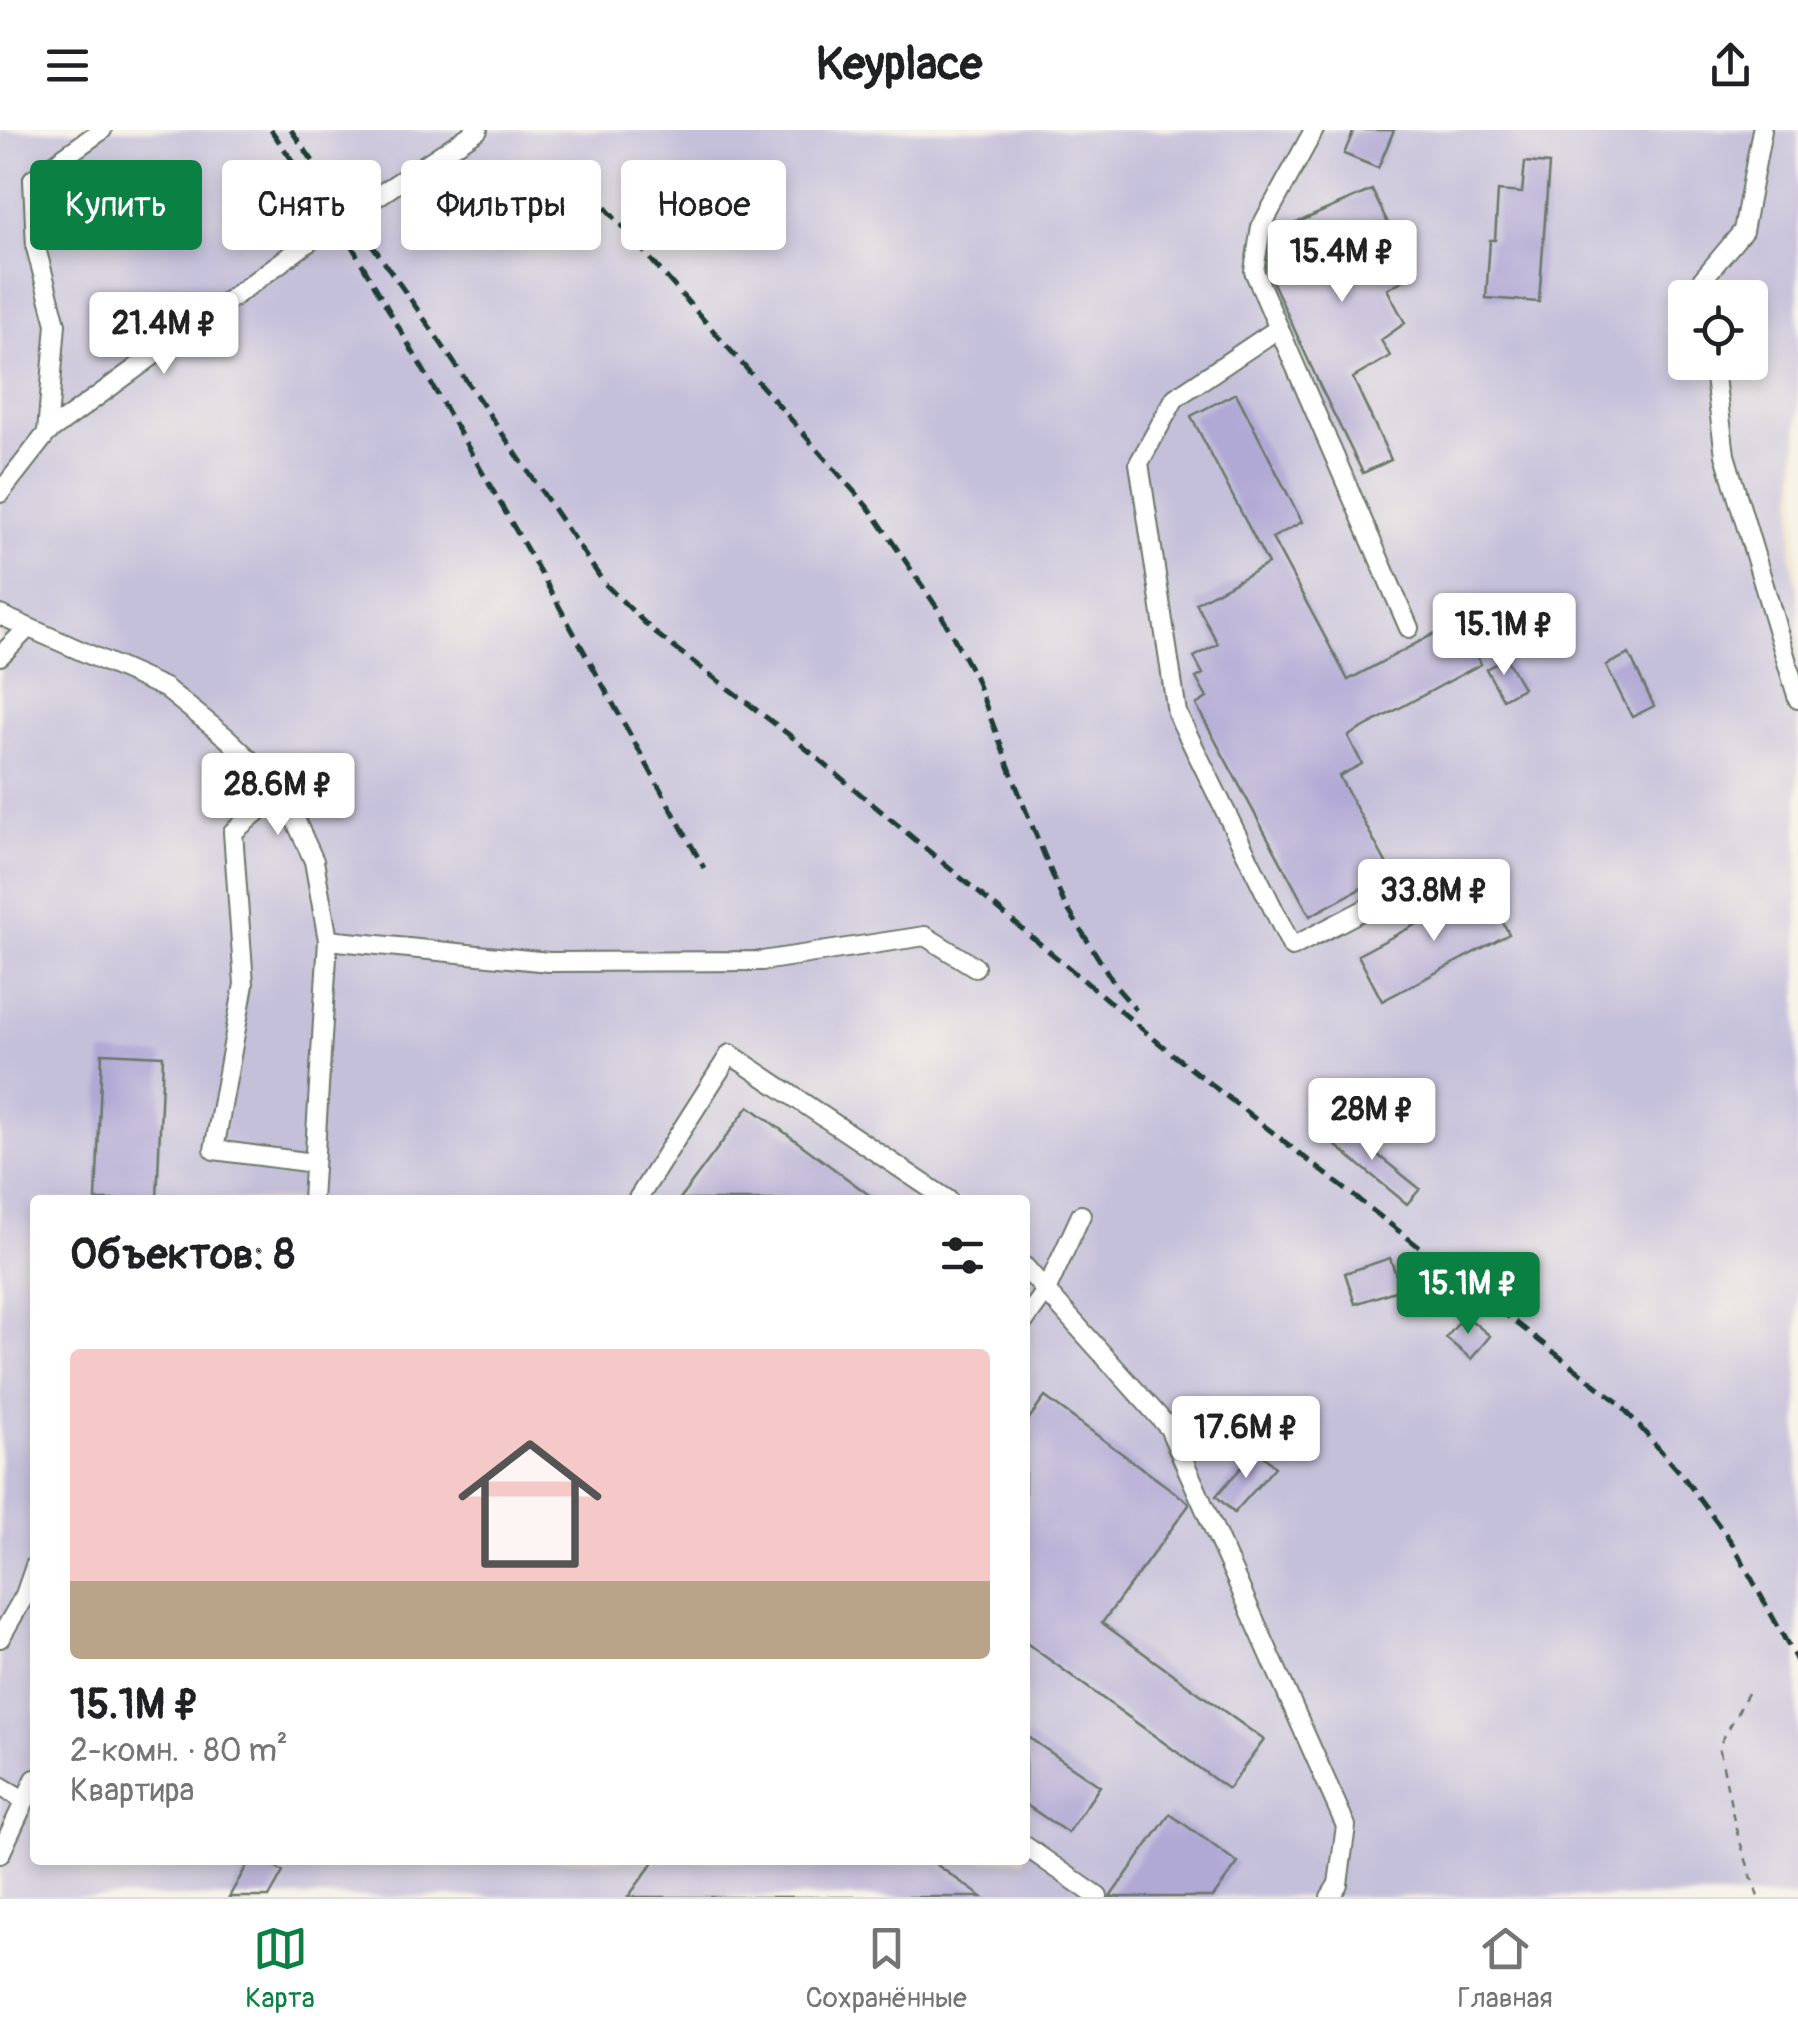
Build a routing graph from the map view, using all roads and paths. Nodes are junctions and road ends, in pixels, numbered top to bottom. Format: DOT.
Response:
graph roads {
  1 [pos="102,130"];
  2 [pos="478,130"];
  3 [pos="1314,130"];
  4 [pos="1762,130"];
  5 [pos="1702,280"];
  6 [pos="1279,328"];
  7 [pos="1715,380"];
  8 [pos="47,433"];
  9 [pos="0,493"];
  10 [pos="0,615"];
  11 [pos="28,628"];
  12 [pos="1409,628"];
  13 [pos="0,656"];
  14 [pos="1798,699"];
  15 [pos="282,790"];
  16 [pos="1435,873"];
  17 [pos="328,940"];
  18 [pos="975,967"];
  19 [pos="314,1164"];
  20 [pos="312,1195"];
  21 [pos="640,1195"];
  22 [pos="941,1195"];
  23 [pos="1081,1215"];
  24 [pos="1030,1273"];
  25 [pos="1046,1291"];
  26 [pos="1030,1313"];
  27 [pos="30,1581"];
  28 [pos="0,1638"];
  29 [pos="1748,1693"];
  30 [pos="0,1786"];
  31 [pos="30,1789"];
  32 [pos="24,1800"];
  33 [pos="1030,1849"];
  34 [pos="0,1854"];
  35 [pos="1098,1897"];
  36 [pos="1330,1897"];
  37 [pos="1758,1897"];
  1 -- 8 [label="street"];
  2 -- 8 [label="street, bridge"];
  3 -- 6 [label="street"];
  4 -- 5 [label="street"];
  6 -- 12 [label="street"];
  6 -- 16 [label="street"];
  7 -- 14 [label="street"];
  8 -- 9 [label="street"];
  10 -- 11 [label="street"];
  11 -- 13 [label="street"];
  11 -- 15 [label="street"];
  15 -- 17 [label="street"];
  15 -- 19 [label="street"];
  17 -- 18 [label="street"];
  17 -- 19 [label="street"];
  19 -- 20 [label="street"];
  21 -- 22 [label="street"];
  23 -- 25 [label="street"];
  24 -- 25 [label="street"];
  25 -- 26 [label="street"];
  25 -- 36 [label="street"];
  27 -- 28 [label="street"];
  29 -- 37 [label="path"];
  30 -- 32 [label="street"];
  31 -- 32 [label="street"];
  32 -- 34 [label="street"];
  33 -- 35 [label="street"];
}
